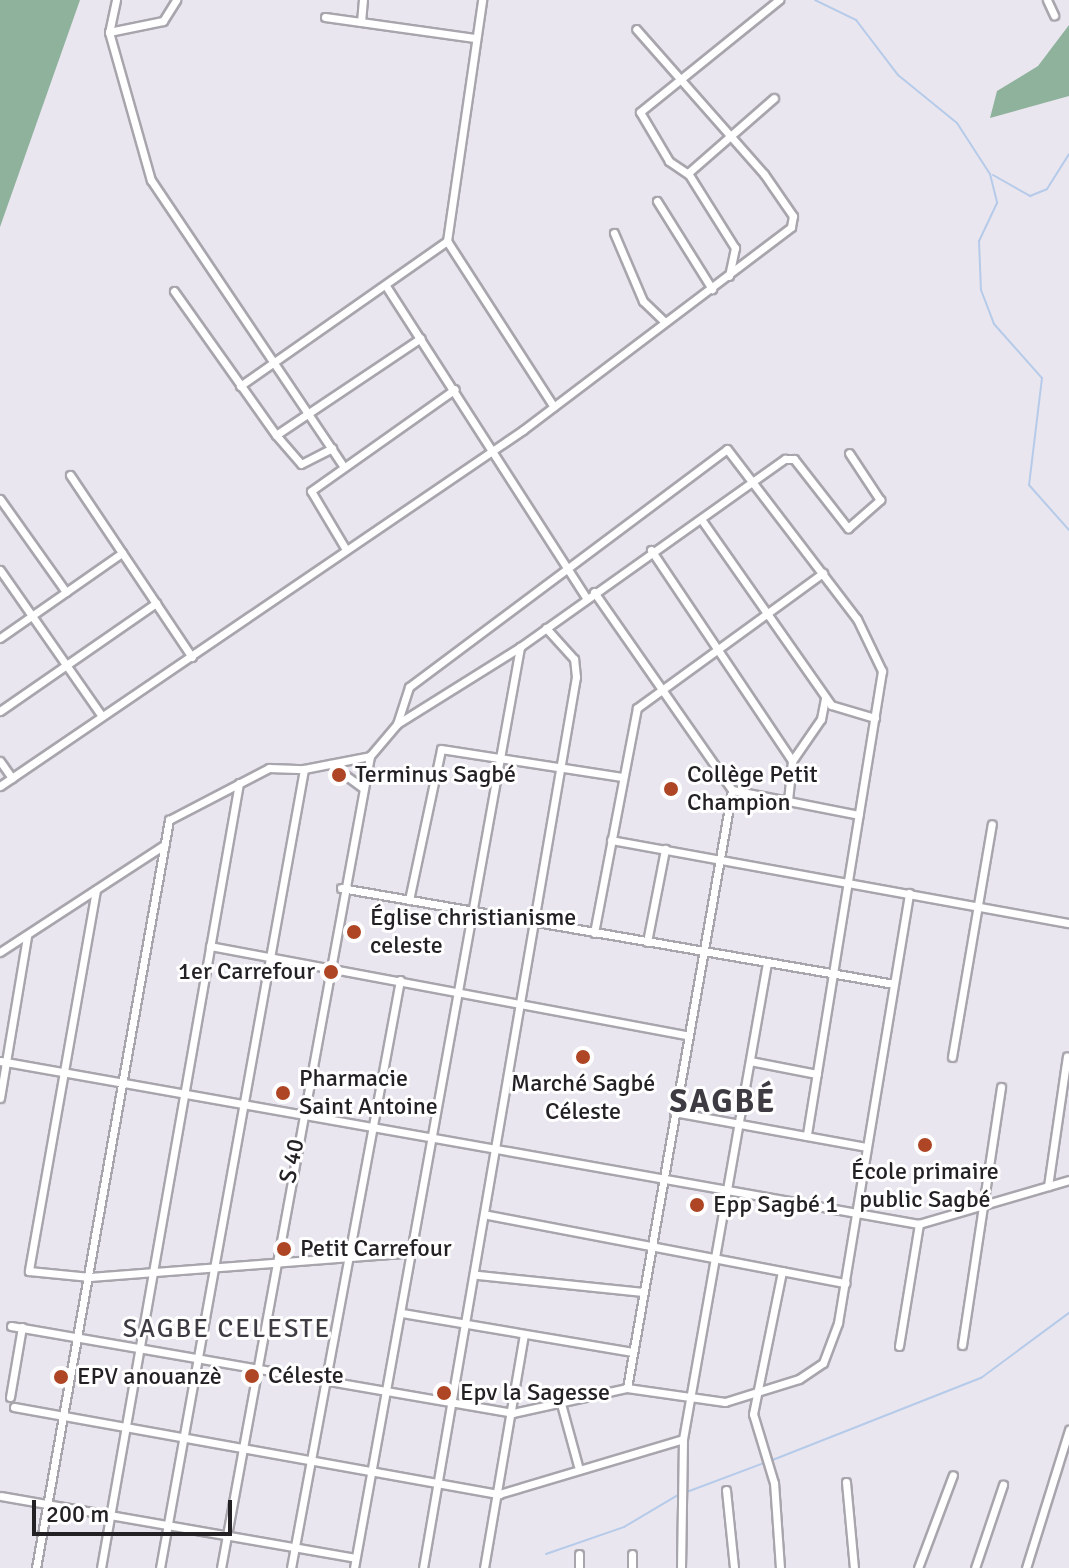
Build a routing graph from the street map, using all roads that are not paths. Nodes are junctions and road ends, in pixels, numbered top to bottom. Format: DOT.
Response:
graph roads {
  1 [pos="116,0"];
  2 [pos="176,0"];
  3 [pos="363,0"];
  4 [pos="482,0"];
  5 [pos="779,0"];
  6 [pos="1047,0"];
  7 [pos="1054,15"];
  8 [pos="325,17"];
  9 [pos="361,22"];
  10 [pos="636,29"];
  11 [pos="109,32"];
  12 [pos="475,38"];
  13 [pos="685,81"];
  14 [pos="774,98"];
  15 [pos="727,138"];
  16 [pos="688,174"];
  17 [pos="657,201"];
  18 [pos="614,233"];
  19 [pos="447,241"];
  20 [pos="729,276"];
  21 [pos="386,286"];
  22 [pos="712,289"];
  23 [pos="174,291"];
  24 [pos="665,322"];
  25 [pos="421,338"];
  26 [pos="273,362"];
  27 [pos="240,386"];
  28 [pos="455,389"];
  29 [pos="554,407"];
  30 [pos="309,413"];
  31 [pos="276,435"];
  32 [pos="332,448"];
  33 [pos="494,449"];
  34 [pos="849,453"];
  35 [pos="342,464"];
  36 [pos="70,475"];
  37 [pos="755,481"];
  38 [pos="0,499"];
  39 [pos="701,519"];
  40 [pos="345,548"];
  41 [pos="651,550"];
  42 [pos="122,553"];
  43 [pos="568,566"];
  44 [pos="0,570"];
  45 [pos="823,573"];
  46 [pos="66,592"];
  47 [pos="594,592"];
  48 [pos="586,598"];
  49 [pos="156,603"];
  50 [pos="769,613"];
  51 [pos="32,615"];
  52 [pos="546,628"];
  53 [pos="0,638"];
  54 [pos="520,647"];
  55 [pos="719,649"];
  56 [pos="192,657"];
  57 [pos="66,665"];
  58 [pos="663,689"];
  59 [pos="825,698"];
  60 [pos="0,711"];
  61 [pos="101,715"];
  62 [pos="875,718"];
  63 [pos="397,724"];
  64 [pos="370,756"];
  65 [pos="499,758"];
  66 [pos="0,761"];
  67 [pos="792,761"];
  68 [pos="330,764"];
  69 [pos="559,768"];
  70 [pos="304,769"];
  71 [pos="622,777"];
  72 [pos="12,778"];
  73 [pos="239,783"];
  74 [pos="0,786"];
  75 [pos="363,788"];
  76 [pos="732,790"];
  77 [pos="788,801"];
  78 [pos="859,815"];
  79 [pos="992,824"];
  80 [pos="611,840"];
  81 [pos="164,845"];
  82 [pos="665,849"];
  83 [pos="717,858"];
  84 [pos="848,882"];
  85 [pos="341,888"];
  86 [pos="96,890"];
  87 [pos="909,893"];
  88 [pos="409,900"];
  89 [pos="975,905"];
  90 [pos="472,911"];
  91 [pos="531,922"];
  92 [pos="1069,923"];
  93 [pos="594,933"];
  94 [pos="27,936"];
  95 [pos="647,942"];
  96 [pos="210,946"];
  97 [pos="701,951"];
  98 [pos="0,952"];
  99 [pos="268,956"];
  100 [pos="767,962"];
  101 [pos="327,967"];
  102 [pos="833,973"];
  103 [pos="400,980"];
  104 [pos="894,984"];
  105 [pos="460,991"];
  106 [pos="520,1002"];
  107 [pos="687,1035"];
  108 [pos="1067,1056"];
  109 [pos="952,1057"];
  110 [pos="750,1061"];
  111 [pos="3,1062"];
  112 [pos="817,1074"];
  113 [pos="67,1075"];
  114 [pos="124,1086"];
  115 [pos="1001,1087"];
  116 [pos="182,1093"];
  117 [pos="0,1098"];
  118 [pos="241,1104"];
  119 [pos="674,1112"];
  120 [pos="302,1115"];
  121 [pos="739,1124"];
  122 [pos="373,1126"];
  123 [pos="431,1136"];
  124 [pos="807,1136"];
  125 [pos="866,1147"];
  126 [pos="497,1148"];
  127 [pos="660,1175"];
  128 [pos="1069,1180"];
  129 [pos="1048,1186"];
  130 [pos="726,1189"];
  131 [pos="856,1209"];
  132 [pos="980,1211"];
  133 [pos="488,1215"];
  134 [pos="919,1224"];
  135 [pos="650,1247"];
  136 [pos="412,1252"];
  137 [pos="347,1257"];
  138 [pos="713,1258"];
  139 [pos="273,1261"];
  140 [pos="214,1267"];
  141 [pos="782,1271"];
  142 [pos="151,1273"];
  143 [pos="478,1275"];
  144 [pos="90,1277"];
  145 [pos="846,1283"];
  146 [pos="643,1292"];
  147 [pos="402,1313"];
  148 [pos="469,1324"];
  149 [pos="11,1326"];
  150 [pos="22,1327"];
  151 [pos="524,1335"];
  152 [pos="78,1337"];
  153 [pos="962,1345"];
  154 [pos="899,1346"];
  155 [pos="138,1348"];
  156 [pos="633,1352"];
  157 [pos="197,1358"];
  158 [pos="256,1368"];
  159 [pos="325,1379"];
  160 [pos="627,1388"];
  161 [pos="389,1392"];
  162 [pos="755,1394"];
  163 [pos="10,1397"];
  164 [pos="690,1398"];
  165 [pos="560,1400"];
  166 [pos="453,1403"];
  167 [pos="14,1407"];
  168 [pos="513,1413"];
  169 [pos="65,1414"];
  170 [pos="125,1424"];
  171 [pos="1069,1430"];
  172 [pos="184,1435"];
  173 [pos="683,1439"];
  174 [pos="243,1446"];
  175 [pos="311,1457"];
  176 [pos="578,1466"];
  177 [pos="1066,1466"];
  178 [pos="375,1470"];
  179 [pos="953,1475"];
  180 [pos="440,1481"];
  181 [pos="846,1482"];
  182 [pos="1003,1485"];
  183 [pos="726,1490"];
  184 [pos="499,1494"];
  185 [pos="1,1496"];
  186 [pos="48,1504"];
  187 [pos="108,1514"];
  188 [pos="167,1526"];
  189 [pos="227,1537"];
  190 [pos="294,1550"];
  191 [pos="579,1554"];
  192 [pos="632,1554"];
  193 [pos="355,1558"];
  194 [pos="36,1568"];
  195 [pos="101,1568"];
  196 [pos="160,1568"];
  197 [pos="221,1568"];
  198 [pos="291,1568"];
  199 [pos="354,1568"];
  200 [pos="423,1568"];
  201 [pos="484,1568"];
  202 [pos="579,1568"];
  203 [pos="632,1568"];
  204 [pos="681,1568"];
  205 [pos="734,1568"];
  206 [pos="780,1568"];
  207 [pos="854,1568"];
  208 [pos="918,1568"];
  209 [pos="975,1568"];
  210 [pos="1026,1568"];
  1 -- 11 [label="street"];
  2 -- 11 [label="street"];
  3 -- 9 [label="street"];
  4 -- 12 [label="street"];
  5 -- 13 [label="street"];
  6 -- 7 [label="street"];
  8 -- 9 [label="street"];
  9 -- 12 [label="street"];
  10 -- 13 [label="street"];
  11 -- 26 [label="street"];
  12 -- 19 [label="street"];
  13 -- 15 [label="street"];
  13 -- 16 [label="street"];
  14 -- 15 [label="street"];
  15 -- 16 [label="street"];
  15 -- 20 [label="street"];
  16 -- 20 [label="street"];
  17 -- 22 [label="street"];
  18 -- 24 [label="street"];
  19 -- 21 [label="street"];
  19 -- 29 [label="street"];
  20 -- 22 [label="street"];
  21 -- 25 [label="street"];
  21 -- 26 [label="street"];
  22 -- 24 [label="street"];
  23 -- 27 [label="street"];
  24 -- 29 [label="street"];
  25 -- 28 [label="street"];
  25 -- 30 [label="street"];
  26 -- 27 [label="street"];
  26 -- 30 [label="street"];
  27 -- 31 [label="street"];
  28 -- 33 [label="street"];
  28 -- 35 [label="street"];
  29 -- 33 [label="street"];
  30 -- 31 [label="street"];
  30 -- 32 [label="street"];
  31 -- 32 [label="street"];
  32 -- 35 [label="street"];
  33 -- 40 [label="street"];
  33 -- 43 [label="street"];
  34 -- 37 [label="street"];
  35 -- 40 [label="street"];
  36 -- 42 [label="street"];
  37 -- 39 [label="street"];
  37 -- 43 [label="street"];
  37 -- 45 [label="street"];
  38 -- 46 [label="street"];
  39 -- 41 [label="street"];
  39 -- 50 [label="street"];
  40 -- 56 [label="street"];
  41 -- 47 [label="street"];
  41 -- 55 [label="street"];
  42 -- 46 [label="street"];
  42 -- 49 [label="street"];
  43 -- 48 [label="street"];
  43 -- 63 [label="street"];
  44 -- 51 [label="street"];
  45 -- 50 [label="street"];
  45 -- 62 [label="street"];
  46 -- 51 [label="street"];
  47 -- 48 [label="street"];
  47 -- 58 [label="street"];
  48 -- 52 [label="street"];
  49 -- 56 [label="street"];
  49 -- 57 [label="street"];
  50 -- 55 [label="street"];
  50 -- 59 [label="street"];
  51 -- 53 [label="street"];
  51 -- 57 [label="street"];
  52 -- 54 [label="street"];
  52 -- 69 [label="street"];
  54 -- 63 [label="street"];
  54 -- 65 [label="street"];
  55 -- 58 [label="street"];
  55 -- 67 [label="street"];
  56 -- 61 [label="street"];
  57 -- 60 [label="street"];
  57 -- 61 [label="street"];
  58 -- 71 [label="street"];
  58 -- 76 [label="street"];
  59 -- 62 [label="street"];
  59 -- 67 [label="street"];
  61 -- 72 [label="street"];
  62 -- 78 [label="street"];
  63 -- 64 [label="street"];
  64 -- 68 [label="street"];
  64 -- 75 [label="street, S 40"];
  65 -- 69 [label="street"];
  65 -- 88 [label="street"];
  65 -- 90 [label="street"];
  66 -- 72 [label="street"];
  67 -- 77 [label="street"];
  68 -- 70 [label="street"];
  68 -- 75 [label="street"];
  69 -- 71 [label="street"];
  69 -- 91 [label="street"];
  70 -- 73 [label="street"];
  70 -- 99 [label="street"];
  71 -- 80 [label="street"];
  72 -- 74 [label="street"];
  73 -- 81 [label="street"];
  73 -- 96 [label="street"];
  75 -- 85 [label="street, S 40"];
  76 -- 77 [label="street"];
  76 -- 83 [label="street"];
  77 -- 78 [label="street"];
  78 -- 84 [label="street"];
  79 -- 89 [label="street"];
  80 -- 82 [label="street"];
  80 -- 93 [label="street"];
  81 -- 86 [label="street"];
  81 -- 114 [label="street"];
  82 -- 83 [label="street"];
  82 -- 95 [label="street"];
  83 -- 84 [label="street"];
  83 -- 97 [label="street"];
  84 -- 87 [label="street"];
  84 -- 102 [label="street"];
  85 -- 88 [label="street"];
  85 -- 101 [label="street, S 40"];
  86 -- 94 [label="street"];
  86 -- 113 [label="street"];
  87 -- 89 [label="street"];
  87 -- 104 [label="street"];
  88 -- 90 [label="street"];
  89 -- 92 [label="street"];
  89 -- 109 [label="street"];
  90 -- 91 [label="street"];
  90 -- 105 [label="street"];
  91 -- 93 [label="street"];
  91 -- 106 [label="street"];
  93 -- 95 [label="street"];
  94 -- 98 [label="street"];
  94 -- 111 [label="street"];
  95 -- 97 [label="street"];
  96 -- 99 [label="street"];
  96 -- 116 [label="street"];
  97 -- 100 [label="street"];
  97 -- 107 [label="street"];
  99 -- 101 [label="street"];
  99 -- 118 [label="street"];
  100 -- 102 [label="street"];
  100 -- 110 [label="street"];
  101 -- 103 [label="street"];
  101 -- 120 [label="street, S 40"];
  102 -- 104 [label="street"];
  102 -- 112 [label="street"];
  103 -- 105 [label="street"];
  103 -- 122 [label="street"];
  104 -- 125 [label="street"];
  105 -- 106 [label="street"];
  105 -- 123 [label="street"];
  106 -- 107 [label="street"];
  106 -- 126 [label="street"];
  107 -- 119 [label="street"];
  108 -- 129 [label="street"];
  110 -- 112 [label="street"];
  110 -- 121 [label="street"];
  111 -- 113 [label="street"];
  111 -- 117 [label="street"];
  112 -- 124 [label="street"];
  113 -- 114 [label="street"];
  113 -- 144 [label="street"];
  114 -- 116 [label="street"];
  114 -- 144 [label="street"];
  115 -- 132 [label="street"];
  116 -- 118 [label="street"];
  116 -- 142 [label="street"];
  118 -- 120 [label="street"];
  118 -- 140 [label="street"];
  119 -- 121 [label="street"];
  119 -- 127 [label="street"];
  120 -- 122 [label="street"];
  120 -- 139 [label="street, S 40"];
  121 -- 124 [label="street"];
  121 -- 130 [label="street"];
  122 -- 123 [label="street"];
  122 -- 137 [label="street"];
  123 -- 126 [label="street"];
  123 -- 136 [label="street"];
  124 -- 125 [label="street"];
  125 -- 131 [label="street"];
  126 -- 127 [label="street"];
  126 -- 133 [label="street"];
  127 -- 130 [label="street"];
  127 -- 135 [label="street"];
  128 -- 129 [label="street"];
  129 -- 132 [label="street"];
  130 -- 131 [label="street"];
  130 -- 138 [label="street"];
  131 -- 134 [label="street"];
  131 -- 145 [label="street"];
  132 -- 134 [label="street"];
  132 -- 153 [label="street"];
  133 -- 135 [label="street"];
  133 -- 143 [label="street"];
  134 -- 154 [label="street"];
  135 -- 138 [label="street"];
  135 -- 146 [label="street"];
  136 -- 137 [label="street"];
  136 -- 147 [label="street"];
  137 -- 139 [label="street"];
  137 -- 159 [label="street"];
  138 -- 141 [label="street"];
  138 -- 164 [label="street"];
  139 -- 140 [label="street"];
  139 -- 158 [label="street, S 40"];
  140 -- 142 [label="street"];
  140 -- 157 [label="street"];
  141 -- 145 [label="street"];
  141 -- 162 [label="street"];
  142 -- 144 [label="street"];
  142 -- 155 [label="street"];
  143 -- 146 [label="street"];
  143 -- 148 [label="street"];
  144 -- 152 [label="street"];
  145 -- 162 [label="street"];
  146 -- 156 [label="street"];
  147 -- 148 [label="street"];
  147 -- 161 [label="street"];
  148 -- 151 [label="street"];
  148 -- 166 [label="street"];
  149 -- 150 [label="street"];
  150 -- 152 [label="street"];
  150 -- 163 [label="street"];
  151 -- 156 [label="street"];
  151 -- 168 [label="street"];
  152 -- 155 [label="street"];
  152 -- 169 [label="street"];
  155 -- 157 [label="street"];
  155 -- 170 [label="street"];
  156 -- 160 [label="street"];
  157 -- 158 [label="street"];
  157 -- 172 [label="street"];
  158 -- 159 [label="street"];
  158 -- 174 [label="street, S 40"];
  159 -- 161 [label="street"];
  159 -- 175 [label="street"];
  160 -- 164 [label="street"];
  160 -- 165 [label="street"];
  161 -- 166 [label="street"];
  161 -- 178 [label="street"];
  162 -- 164 [label="street"];
  162 -- 206 [label="street"];
  164 -- 173 [label="street"];
  165 -- 168 [label="street"];
  165 -- 176 [label="street"];
  166 -- 168 [label="street"];
  166 -- 180 [label="street"];
  167 -- 169 [label="street"];
  168 -- 184 [label="street"];
  169 -- 170 [label="street"];
  169 -- 186 [label="street"];
  170 -- 172 [label="street"];
  170 -- 187 [label="street"];
  171 -- 177 [label="street"];
  172 -- 174 [label="street"];
  172 -- 188 [label="street"];
  173 -- 176 [label="street"];
  173 -- 204 [label="street"];
  174 -- 175 [label="street"];
  174 -- 189 [label="street, S 40"];
  175 -- 178 [label="street"];
  175 -- 190 [label="street"];
  176 -- 184 [label="street"];
  177 -- 210 [label="street"];
  178 -- 180 [label="street"];
  178 -- 193 [label="street"];
  179 -- 208 [label="street"];
  180 -- 184 [label="street"];
  180 -- 200 [label="street"];
  181 -- 207 [label="street"];
  182 -- 209 [label="street"];
  183 -- 205 [label="street"];
  184 -- 201 [label="street"];
  185 -- 186 [label="street"];
  186 -- 187 [label="street"];
  186 -- 194 [label="street"];
  187 -- 188 [label="street"];
  187 -- 195 [label="street"];
  188 -- 189 [label="street"];
  188 -- 196 [label="street"];
  189 -- 190 [label="street"];
  189 -- 197 [label="street, S 40"];
  190 -- 193 [label="street"];
  190 -- 198 [label="street"];
  191 -- 202 [label="street"];
  192 -- 203 [label="street"];
  193 -- 199 [label="street"];
}
